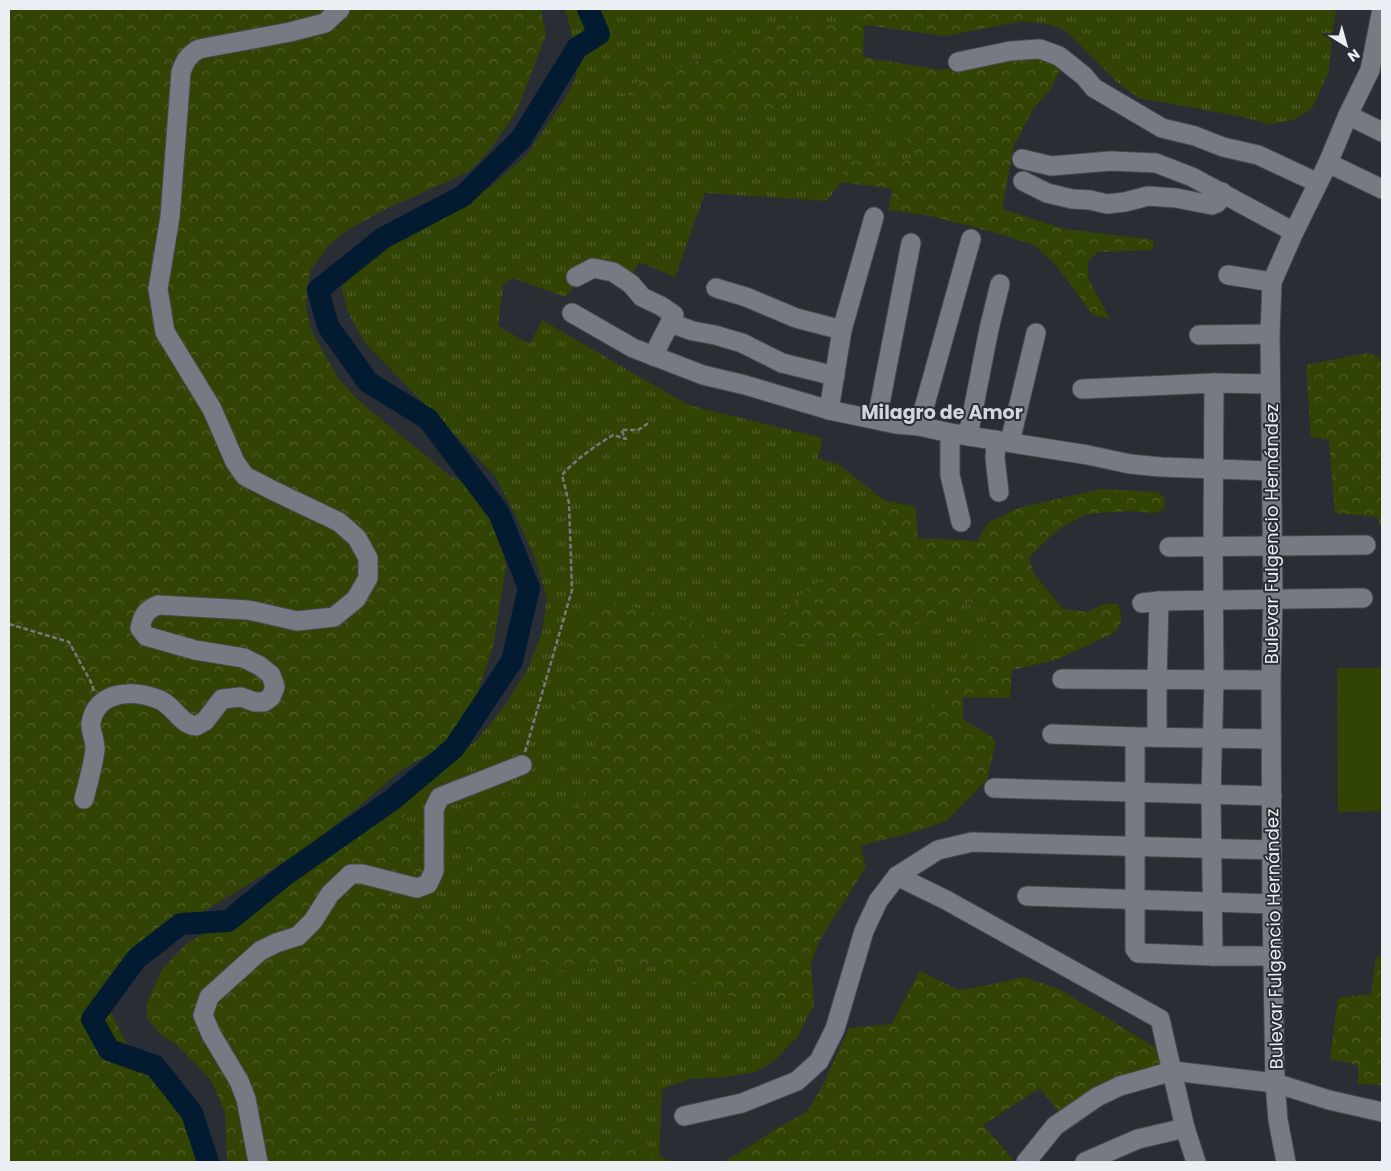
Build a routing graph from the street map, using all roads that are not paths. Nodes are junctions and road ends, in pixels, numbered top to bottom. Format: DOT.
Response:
graph roads {
  1 [pos="340,9"];
  2 [pos="1382,9"];
  3 [pos="958,62"];
  4 [pos="1348,115"];
  5 [pos="1382,132"];
  6 [pos="1022,159"];
  7 [pos="1328,163"];
  8 [pos="1023,181"];
  9 [pos="1318,183"];
  10 [pos="1382,189"];
  11 [pos="1222,192"];
  12 [pos="874,217"];
  13 [pos="1294,232"];
  14 [pos="971,239"];
  15 [pos="911,243"];
  16 [pos="1228,275"];
  17 [pos="576,277"];
  18 [pos="1272,282"];
  19 [pos="1000,284"];
  20 [pos="716,288"];
  21 [pos="572,313"];
  22 [pos="670,323"];
  23 [pos="842,330"];
  24 [pos="1036,334"];
  25 [pos="1270,334"];
  26 [pos="1199,335"];
  27 [pos="653,356"];
  28 [pos="835,376"];
  29 [pos="1214,383"];
  30 [pos="1270,384"];
  31 [pos="1082,389"];
  32 [pos="829,410"];
  33 [pos="878,419"];
  34 [pos="919,426"];
  35 [pos="959,434"];
  36 [pos="1003,441"];
  37 [pos="1213,469"];
  38 [pos="1272,471"];
  39 [pos="999,492"];
  40 [pos="961,522"];
  41 [pos="1366,545"];
  42 [pos="1169,546"];
  43 [pos="1213,546"];
  44 [pos="1273,546"];
  45 [pos="1364,598"];
  46 [pos="1274,599"];
  47 [pos="1213,600"];
  48 [pos="1062,679"];
  49 [pos="1157,679"];
  50 [pos="1214,680"];
  51 [pos="1271,680"];
  52 [pos="1052,734"];
  53 [pos="1135,737"];
  54 [pos="1157,738"];
  55 [pos="1212,738"];
  56 [pos="1272,739"];
  57 [pos="522,765"];
  58 [pos="994,788"];
  59 [pos="1134,792"];
  60 [pos="1211,794"];
  61 [pos="1272,796"];
  62 [pos="84,799"];
  63 [pos="1134,846"];
  64 [pos="1211,849"];
  65 [pos="1272,850"];
  66 [pos="897,876"];
  67 [pos="1027,896"];
  68 [pos="1134,900"];
  69 [pos="1212,902"];
  70 [pos="1272,904"];
  71 [pos="1213,956"];
  72 [pos="1273,956"];
  73 [pos="1173,1071"];
  74 [pos="1275,1083"];
  75 [pos="1382,1112"];
  76 [pos="684,1116"];
  77 [pos="1185,1128"];
  78 [pos="258,1162"];
  79 [pos="1026,1162"];
  80 [pos="1085,1162"];
  81 [pos="1196,1162"];
  82 [pos="1286,1162"];
  1 -- 62 [label="street"];
  2 -- 4 [label="street, Bulevar Fulgencio Hernández"];
  3 -- 9 [label="street"];
  4 -- 5 [label="street"];
  4 -- 7 [label="street, Bulevar Fulgencio Hernández"];
  6 -- 11 [label="street"];
  7 -- 9 [label="street, Bulevar Fulgencio Hernández"];
  7 -- 10 [label="street"];
  8 -- 11 [label="street"];
  9 -- 13 [label="street, Bulevar Fulgencio Hernández"];
  11 -- 13 [label="street"];
  12 -- 23 [label="street"];
  13 -- 18 [label="street, Bulevar Fulgencio Hernández"];
  14 -- 34 [label="street"];
  15 -- 33 [label="street"];
  16 -- 18 [label="street"];
  17 -- 22 [label="street"];
  18 -- 25 [label="street, Bulevar Fulgencio Hernández"];
  19 -- 35 [label="street"];
  20 -- 23 [label="street"];
  21 -- 27 [label="street"];
  22 -- 27 [label="street"];
  22 -- 28 [label="street"];
  23 -- 28 [label="street"];
  24 -- 36 [label="street"];
  25 -- 26 [label="street"];
  25 -- 30 [label="street, Bulevar Fulgencio Hernández"];
  27 -- 32 [label="street"];
  28 -- 32 [label="street"];
  29 -- 30 [label="street"];
  29 -- 31 [label="street"];
  29 -- 37 [label="street"];
  30 -- 38 [label="street, Bulevar Fulgencio Hernández"];
  32 -- 33 [label="street"];
  33 -- 34 [label="street"];
  34 -- 35 [label="street"];
  35 -- 36 [label="street"];
  35 -- 40 [label="street"];
  36 -- 37 [label="street"];
  36 -- 39 [label="street"];
  37 -- 38 [label="street"];
  37 -- 43 [label="street"];
  38 -- 44 [label="street, Bulevar Fulgencio Hernández"];
  41 -- 44 [label="street"];
  42 -- 43 [label="street"];
  43 -- 44 [label="street"];
  43 -- 47 [label="street"];
  44 -- 46 [label="street, Bulevar Fulgencio Hernández"];
  45 -- 46 [label="street"];
  46 -- 47 [label="street"];
  46 -- 51 [label="street, Bulevar Fulgencio Hernández"];
  47 -- 49 [label="street"];
  47 -- 50 [label="street"];
  48 -- 49 [label="street"];
  49 -- 50 [label="street"];
  49 -- 54 [label="street"];
  50 -- 51 [label="street"];
  50 -- 55 [label="street"];
  51 -- 56 [label="street, Bulevar Fulgencio Hernández"];
  52 -- 53 [label="street"];
  53 -- 54 [label="street"];
  53 -- 59 [label="street"];
  54 -- 55 [label="street"];
  55 -- 56 [label="street"];
  55 -- 60 [label="street"];
  56 -- 61 [label="street, Bulevar Fulgencio Hernández"];
  57 -- 78 [label="street"];
  58 -- 59 [label="street"];
  59 -- 60 [label="street"];
  59 -- 63 [label="street"];
  60 -- 61 [label="street"];
  60 -- 64 [label="street"];
  61 -- 65 [label="street, Bulevar Fulgencio Hernández"];
  63 -- 64 [label="street"];
  63 -- 66 [label="street"];
  63 -- 68 [label="street"];
  64 -- 65 [label="street"];
  64 -- 69 [label="street"];
  65 -- 70 [label="street, Bulevar Fulgencio Hernández"];
  66 -- 73 [label="street"];
  66 -- 76 [label="street"];
  67 -- 68 [label="street"];
  68 -- 69 [label="street"];
  68 -- 71 [label="street"];
  69 -- 70 [label="street"];
  69 -- 71 [label="street"];
  70 -- 72 [label="street, Bulevar Fulgencio Hernández"];
  71 -- 72 [label="street"];
  72 -- 74 [label="street, Bulevar Fulgencio Hernández"];
  73 -- 74 [label="street"];
  73 -- 77 [label="street"];
  73 -- 79 [label="street"];
  74 -- 75 [label="street"];
  74 -- 82 [label="street, Bulevar Fulgencio Hernández"];
  77 -- 80 [label="street"];
  77 -- 81 [label="street"];
}
